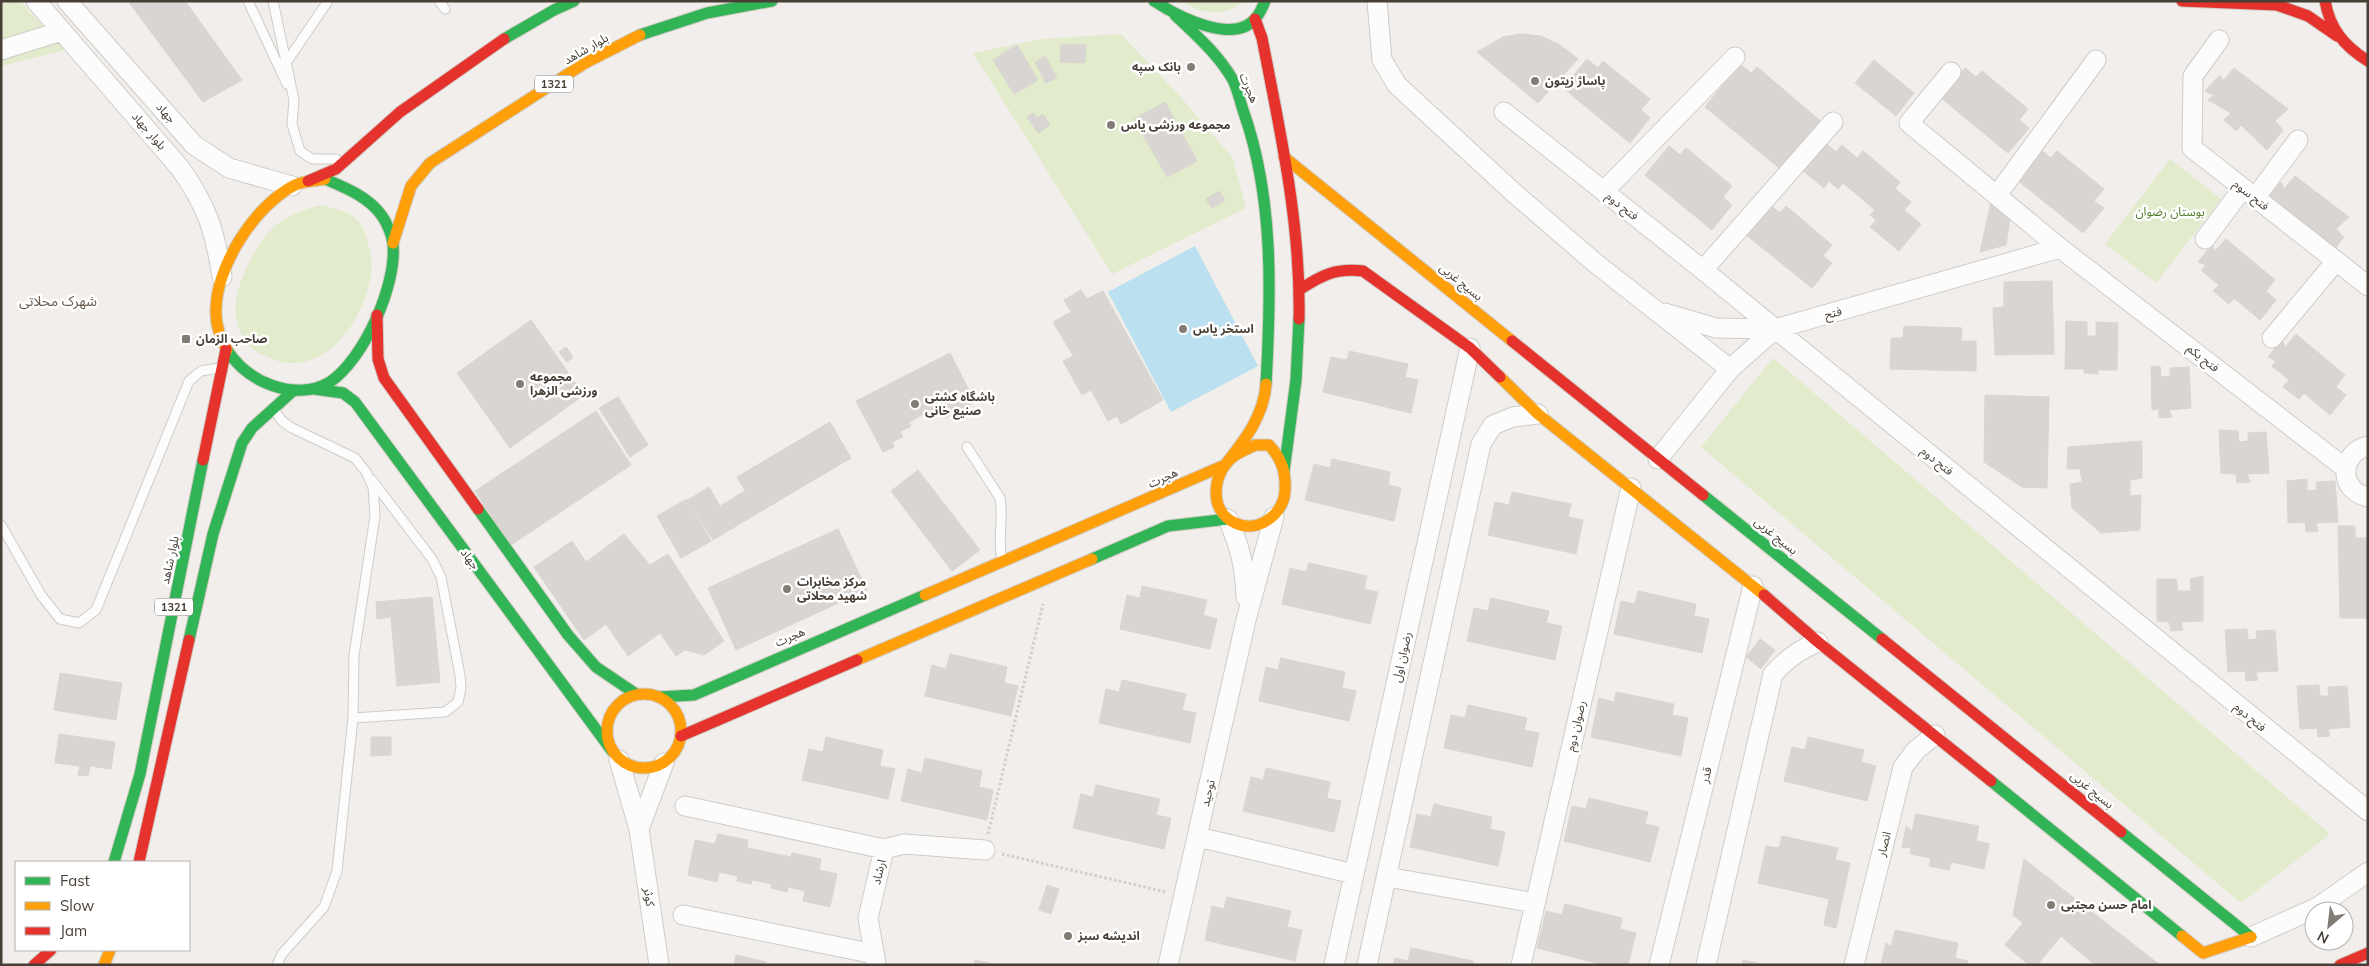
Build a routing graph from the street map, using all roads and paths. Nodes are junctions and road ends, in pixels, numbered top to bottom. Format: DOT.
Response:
graph roads {
  1 [pos="36,1"];
  2 [pos="67,1"];
  3 [pos="248,1"];
  4 [pos="273,1"];
  5 [pos="328,1"];
  6 [pos="439,1"];
  7 [pos="574,1"];
  8 [pos="772,1"];
  9 [pos="1153,1"];
  10 [pos="1377,1"];
  11 [pos="2182,1"];
  12 [pos="2325,1"];
  13 [pos="1266,4"];
  14 [pos="445,9"];
  15 [pos="1175,15"];
  16 [pos="1255,19"];
  17 [pos="62,31"];
  18 [pos="2337,36"];
  19 [pos="2219,40"];
  20 [pos="1,50"];
  21 [pos="1735,57"];
  22 [pos="2096,60"];
  23 [pos="2368,61"];
  24 [pos="286,63"];
  25 [pos="1951,72"];
  26 [pos="294,100"];
  27 [pos="1504,112"];
  28 [pos="1833,122"];
  29 [pos="2298,140"];
  30 [pos="1284,157"];
  31 [pos="349,158"];
  32 [pos="300,184"];
  33 [pos="1604,191"];
  34 [pos="2249,193"];
  35 [pos="1997,195"];
  36 [pos="2205,239"];
  37 [pos="393,243"];
  38 [pos="2060,248"];
  39 [pos="2336,261"];
  40 [pos="1703,270"];
  41 [pos="223,281"];
  42 [pos="2368,286"];
  43 [pos="1299,290"];
  44 [pos="1654,310"];
  45 [pos="377,315"];
  46 [pos="1775,329"];
  47 [pos="2272,338"];
  48 [pos="1470,348"];
  49 [pos="226,349"];
  50 [pos="224,367"];
  51 [pos="1730,369"];
  52 [pos="314,389"];
  53 [pos="294,390"];
  54 [pos="273,409"];
  55 [pos="1538,414"];
  56 [pos="2368,446"];
  57 [pos="967,447"];
  58 [pos="1655,462"];
  59 [pos="1225,465"];
  60 [pos="2345,468"];
  61 [pos="1284,471"];
  62 [pos="366,472"];
  63 [pos="1635,484"];
  64 [pos="2368,497"];
  65 [pos="1274,518"];
  66 [pos="1228,519"];
  67 [pos="1,525"];
  68 [pos="1002,562"];
  69 [pos="1049,578"];
  70 [pos="1753,586"];
  71 [pos="1246,620"];
  72 [pos="1818,642"];
  73 [pos="636,694"];
  74 [pos="659,697"];
  75 [pos="353,718"];
  76 [pos="1935,735"];
  77 [pos="681,736"];
  78 [pos="615,755"];
  79 [pos="664,763"];
  80 [pos="685,806"];
  81 [pos="2368,811"];
  82 [pos="640,829"];
  83 [pos="1198,837"];
  84 [pos="884,848"];
  85 [pos="985,850"];
  86 [pos="114,861"];
  87 [pos="139,861"];
  88 [pos="2368,872"];
  89 [pos="1354,874"];
  90 [pos="1386,877"];
  91 [pos="1184,897"];
  92 [pos="1535,903"];
  93 [pos="683,915"];
  94 [pos="2251,936"];
  95 [pos="50,951"];
  96 [pos="110,951"];
  97 [pos="2368,953"];
  98 [pos="875,959"];
  99 [pos="34,965"];
  100 [pos="104,965"];
  101 [pos="277,965"];
  102 [pos="659,965"];
  103 [pos="1168,965"];
  104 [pos="1334,965"];
  105 [pos="1368,965"];
  106 [pos="1521,965"];
  107 [pos="1659,965"];
  108 [pos="1706,965"];
  109 [pos="1854,965"];
  110 [pos="2340,965"];
  1 -- 17 [label="street, بلوار جهاد"];
  2 -- 32 [label="street, جهاد"];
  3 -- 26 [label="lane"];
  4 -- 24 [label="lane"];
  5 -- 24 [label="lane"];
  6 -- 14 [label="lane"];
  7 -- 31 [label="main road"];
  8 -- 37 [label="main road, بلوار شاهد / 1321"];
  9 -- 15 [label="main road"];
  10 -- 44 [label="street"];
  11 -- 18 [label="main road"];
  12 -- 18 [label="main road"];
  13 -- 16 [label="main road"];
  15 -- 16 [label="main road"];
  15 -- 59 [label="main road, هجرت"];
  16 -- 30 [label="main road, هجرت"];
  17 -- 20 [label="street"];
  17 -- 41 [label="street, بلوار جهاد"];
  18 -- 23 [label="main road"];
  19 -- 34 [label="street, فتح سوم"];
  21 -- 33 [label="street"];
  22 -- 35 [label="street"];
  24 -- 26 [label="lane"];
  25 -- 35 [label="street, فتح یکم"];
  26 -- 31 [label="lane"];
  27 -- 33 [label="street, فتح دوم"];
  28 -- 40 [label="street"];
  29 -- 34 [label="street"];
  30 -- 43 [label="main road, هجرت"];
  30 -- 58 [label="main road, بسیج غربی"];
  31 -- 32 [label="main road"];
  32 -- 37 [label="main road"];
  32 -- 41 [label="main road"];
  33 -- 40 [label="street, فتح دوم"];
  34 -- 36 [label="street"];
  34 -- 39 [label="street, فتح سوم"];
  35 -- 38 [label="street, فتح یکم"];
  37 -- 45 [label="main road"];
  38 -- 46 [label="street, فتح"];
  38 -- 60 [label="street, فتح یکم"];
  39 -- 42 [label="street, فتح سوم"];
  39 -- 47 [label="street"];
  40 -- 46 [label="street, فتح دوم"];
  41 -- 49 [label="main road"];
  43 -- 48 [label="main road"];
  43 -- 61 [label="main road, هجرت"];
  44 -- 46 [label="street"];
  44 -- 51 [label="street"];
  45 -- 52 [label="main road"];
  45 -- 73 [label="main road"];
  46 -- 51 [label="street, فتح"];
  46 -- 81 [label="street, فتح دوم"];
  48 -- 55 [label="main road"];
  48 -- 89 [label="street, رضوان اول"];
  49 -- 50 [label="main road, بلوار شاهد / 1321"];
  49 -- 53 [label="main road, جهاد"];
  50 -- 67 [label="lane"];
  50 -- 86 [label="main road, بلوار شاهد / 1321"];
  51 -- 58 [label="street, فتح"];
  52 -- 53 [label="main road, جهاد"];
  52 -- 78 [label="main road, جهاد"];
  53 -- 54 [label="main road, 1321"];
  54 -- 62 [label="lane"];
  54 -- 87 [label="main road, 1321"];
  55 -- 63 [label="main road"];
  55 -- 90 [label="street"];
  56 -- 60 [label="street"];
  57 -- 68 [label="lane"];
  58 -- 94 [label="main road, بسیج غربی"];
  59 -- 61 [label="main road"];
  59 -- 66 [label="main road"];
  59 -- 68 [label="main road, هجرت"];
  60 -- 64 [label="street"];
  61 -- 65 [label="main road"];
  62 -- 75 [label="lane"];
  62 -- 75 [label="lane"];
  63 -- 70 [label="main road"];
  63 -- 92 [label="street, رضوان دوم"];
  65 -- 66 [label="main road"];
  65 -- 71 [label="street"];
  66 -- 69 [label="main road"];
  66 -- 71 [label="street"];
  68 -- 74 [label="main road, هجرت"];
  69 -- 77 [label="main road"];
  69 -- 85 [label="path"];
  70 -- 72 [label="main road"];
  70 -- 107 [label="street, قدر"];
  71 -- 83 [label="street, توحید"];
  72 -- 76 [label="main road"];
  72 -- 108 [label="street"];
  73 -- 74 [label="main road"];
  73 -- 78 [label="main road"];
  74 -- 77 [label="main road"];
  75 -- 101 [label="lane"];
  76 -- 94 [label="main road"];
  76 -- 109 [label="street, انصار"];
  77 -- 79 [label="main road"];
  78 -- 79 [label="main road"];
  78 -- 82 [label="street, کوثر"];
  79 -- 82 [label="street, کوثر"];
  80 -- 84 [label="street"];
  82 -- 102 [label="street, کوثر"];
  83 -- 89 [label="street"];
  83 -- 91 [label="street, توحید"];
  84 -- 85 [label="street, ارشاد"];
  84 -- 98 [label="street, ارشاد"];
  85 -- 91 [label="path"];
  88 -- 94 [label="street"];
  89 -- 104 [label="street, رضوان اول"];
  90 -- 92 [label="street"];
  90 -- 105 [label="street"];
  91 -- 103 [label="street, توحید"];
  92 -- 106 [label="street, رضوان دوم"];
  93 -- 98 [label="street"];
  95 -- 99 [label="main road"];
  96 -- 100 [label="main road"];
  97 -- 110 [label="main road"];
}
